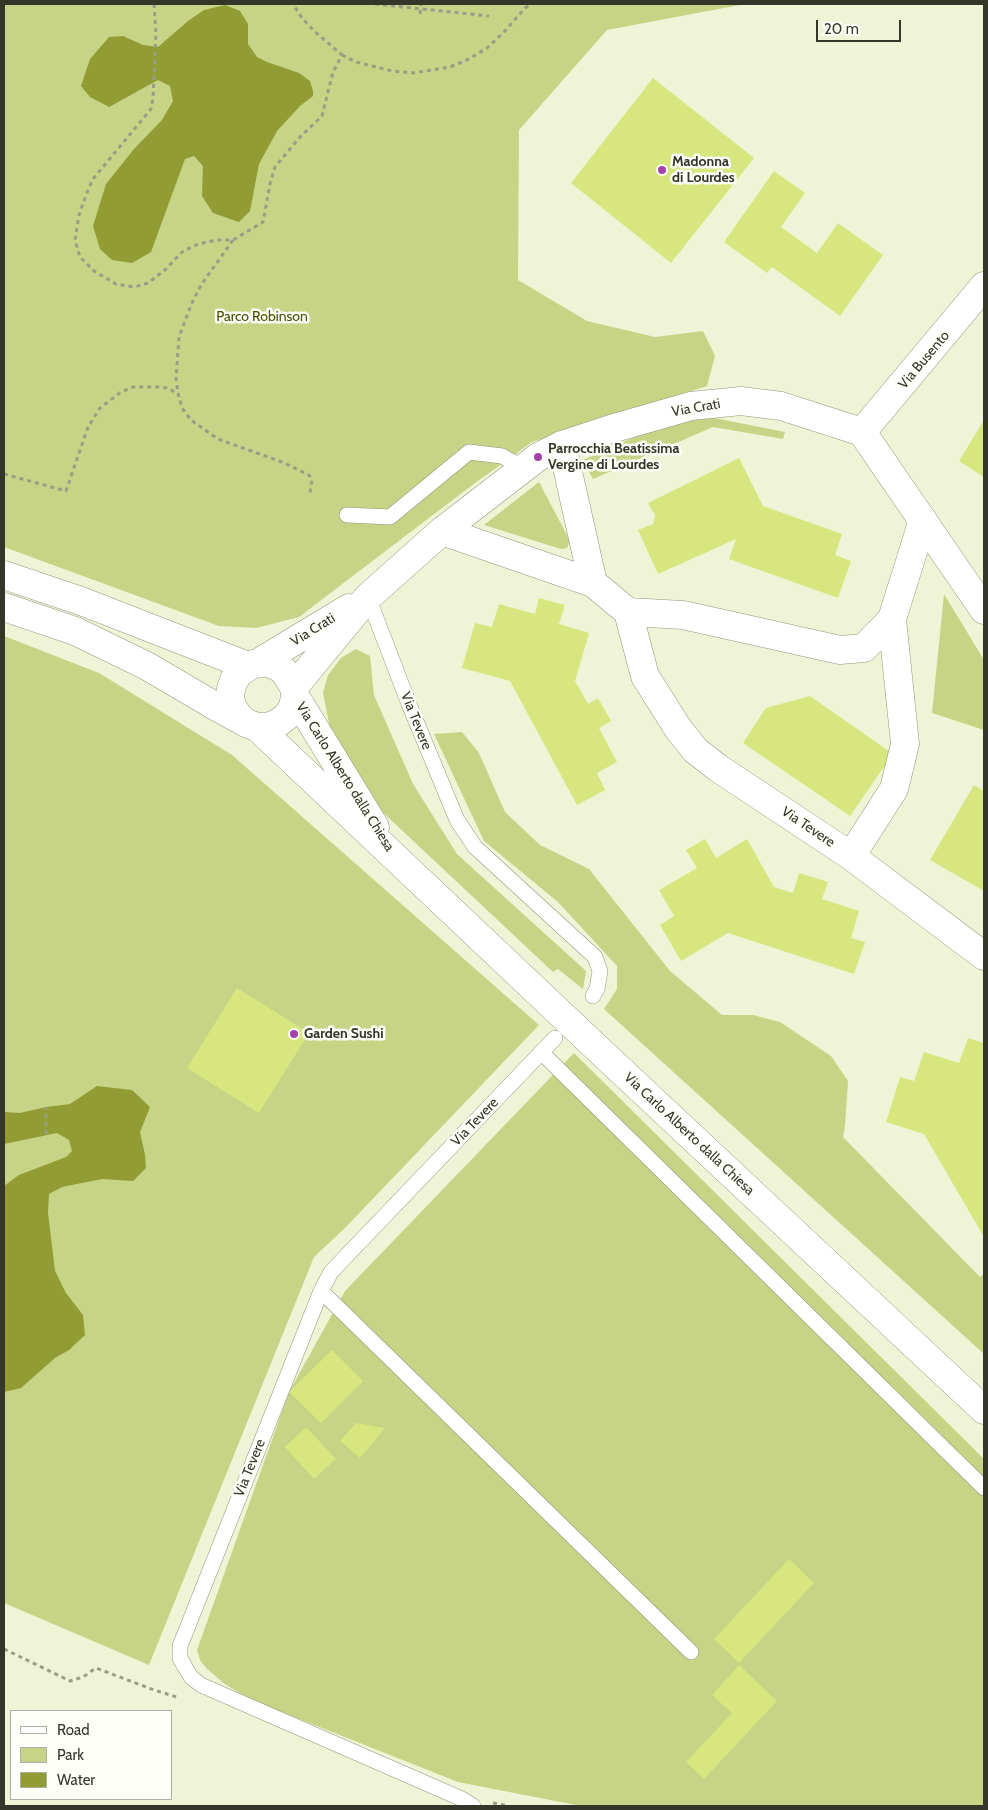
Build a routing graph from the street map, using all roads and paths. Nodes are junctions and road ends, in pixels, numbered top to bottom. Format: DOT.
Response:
graph roads {
  1 [pos="154,4"];
  2 [pos="294,4"];
  3 [pos="375,4"];
  4 [pos="532,4"];
  5 [pos="421,6"];
  6 [pos="420,14"];
  7 [pos="489,16"];
  8 [pos="342,55"];
  9 [pos="233,240"];
  10 [pos="984,286"];
  11 [pos="178,393"];
  12 [pos="862,432"];
  13 [pos="562,446"];
  14 [pos="523,468"];
  15 [pos="4,474"];
  16 [pos="310,493"];
  17 [pos="347,515"];
  18 [pos="923,520"];
  19 [pos="442,531"];
  20 [pos="4,575"];
  21 [pos="593,583"];
  22 [pos="368,597"];
  23 [pos="4,607"];
  24 [pos="984,610"];
  25 [pos="628,612"];
  26 [pos="892,619"];
  27 [pos="253,664"];
  28 [pos="295,691"];
  29 [pos="251,725"];
  30 [pos="851,856"];
  31 [pos="394,857"];
  32 [pos="984,956"];
  33 [pos="593,996"];
  34 [pos="556,1038"];
  35 [pos="541,1052"];
  36 [pos="46,1106"];
  37 [pos="46,1134"];
  38 [pos="321,1291"];
  39 [pos="984,1410"];
  40 [pos="984,1488"];
  41 [pos="4,1649"];
  42 [pos="691,1652"];
  43 [pos="70,1681"];
  44 [pos="473,1806"];
  1 -- 9 [label="path"];
  2 -- 8 [label="path"];
  3 -- 5 [label="path"];
  4 -- 8 [label="path"];
  5 -- 6 [label="path"];
  5 -- 7 [label="path"];
  8 -- 9 [label="path"];
  9 -- 11 [label="path"];
  10 -- 12 [label="street, Via Busento"];
  11 -- 15 [label="path"];
  11 -- 16 [label="path"];
  12 -- 13 [label="street, Via Crati"];
  12 -- 18 [label="street"];
  13 -- 14 [label="street, Via Crati"];
  13 -- 21 [label="street"];
  14 -- 17 [label="lane"];
  14 -- 19 [label="street, Via Crati"];
  18 -- 24 [label="street"];
  18 -- 26 [label="street"];
  19 -- 21 [label="street"];
  19 -- 22 [label="street, Via Crati"];
  20 -- 27 [label="street"];
  21 -- 25 [label="street"];
  22 -- 27 [label="street, Via Crati"];
  22 -- 28 [label="street, Via Crati"];
  22 -- 33 [label="lane, Via Tevere"];
  23 -- 29 [label="street"];
  25 -- 26 [label="street"];
  25 -- 30 [label="street, Via Tevere"];
  26 -- 30 [label="street"];
  27 -- 28 [label="street"];
  27 -- 29 [label="street"];
  28 -- 29 [label="street"];
  28 -- 31 [label="street, Via Carlo Alberto dalla Chiesa"];
  29 -- 31 [label="street, Via Carlo Alberto dalla Chiesa"];
  30 -- 32 [label="street, Via Tevere"];
  31 -- 39 [label="street, Via Carlo Alberto dalla Chiesa"];
  34 -- 35 [label="lane, Via Tevere"];
  35 -- 38 [label="lane, Via Tevere"];
  35 -- 40 [label="lane"];
  36 -- 37 [label="path"];
  38 -- 42 [label="lane"];
  38 -- 44 [label="lane, Via Tevere"];
  41 -- 43 [label="path"];
}
